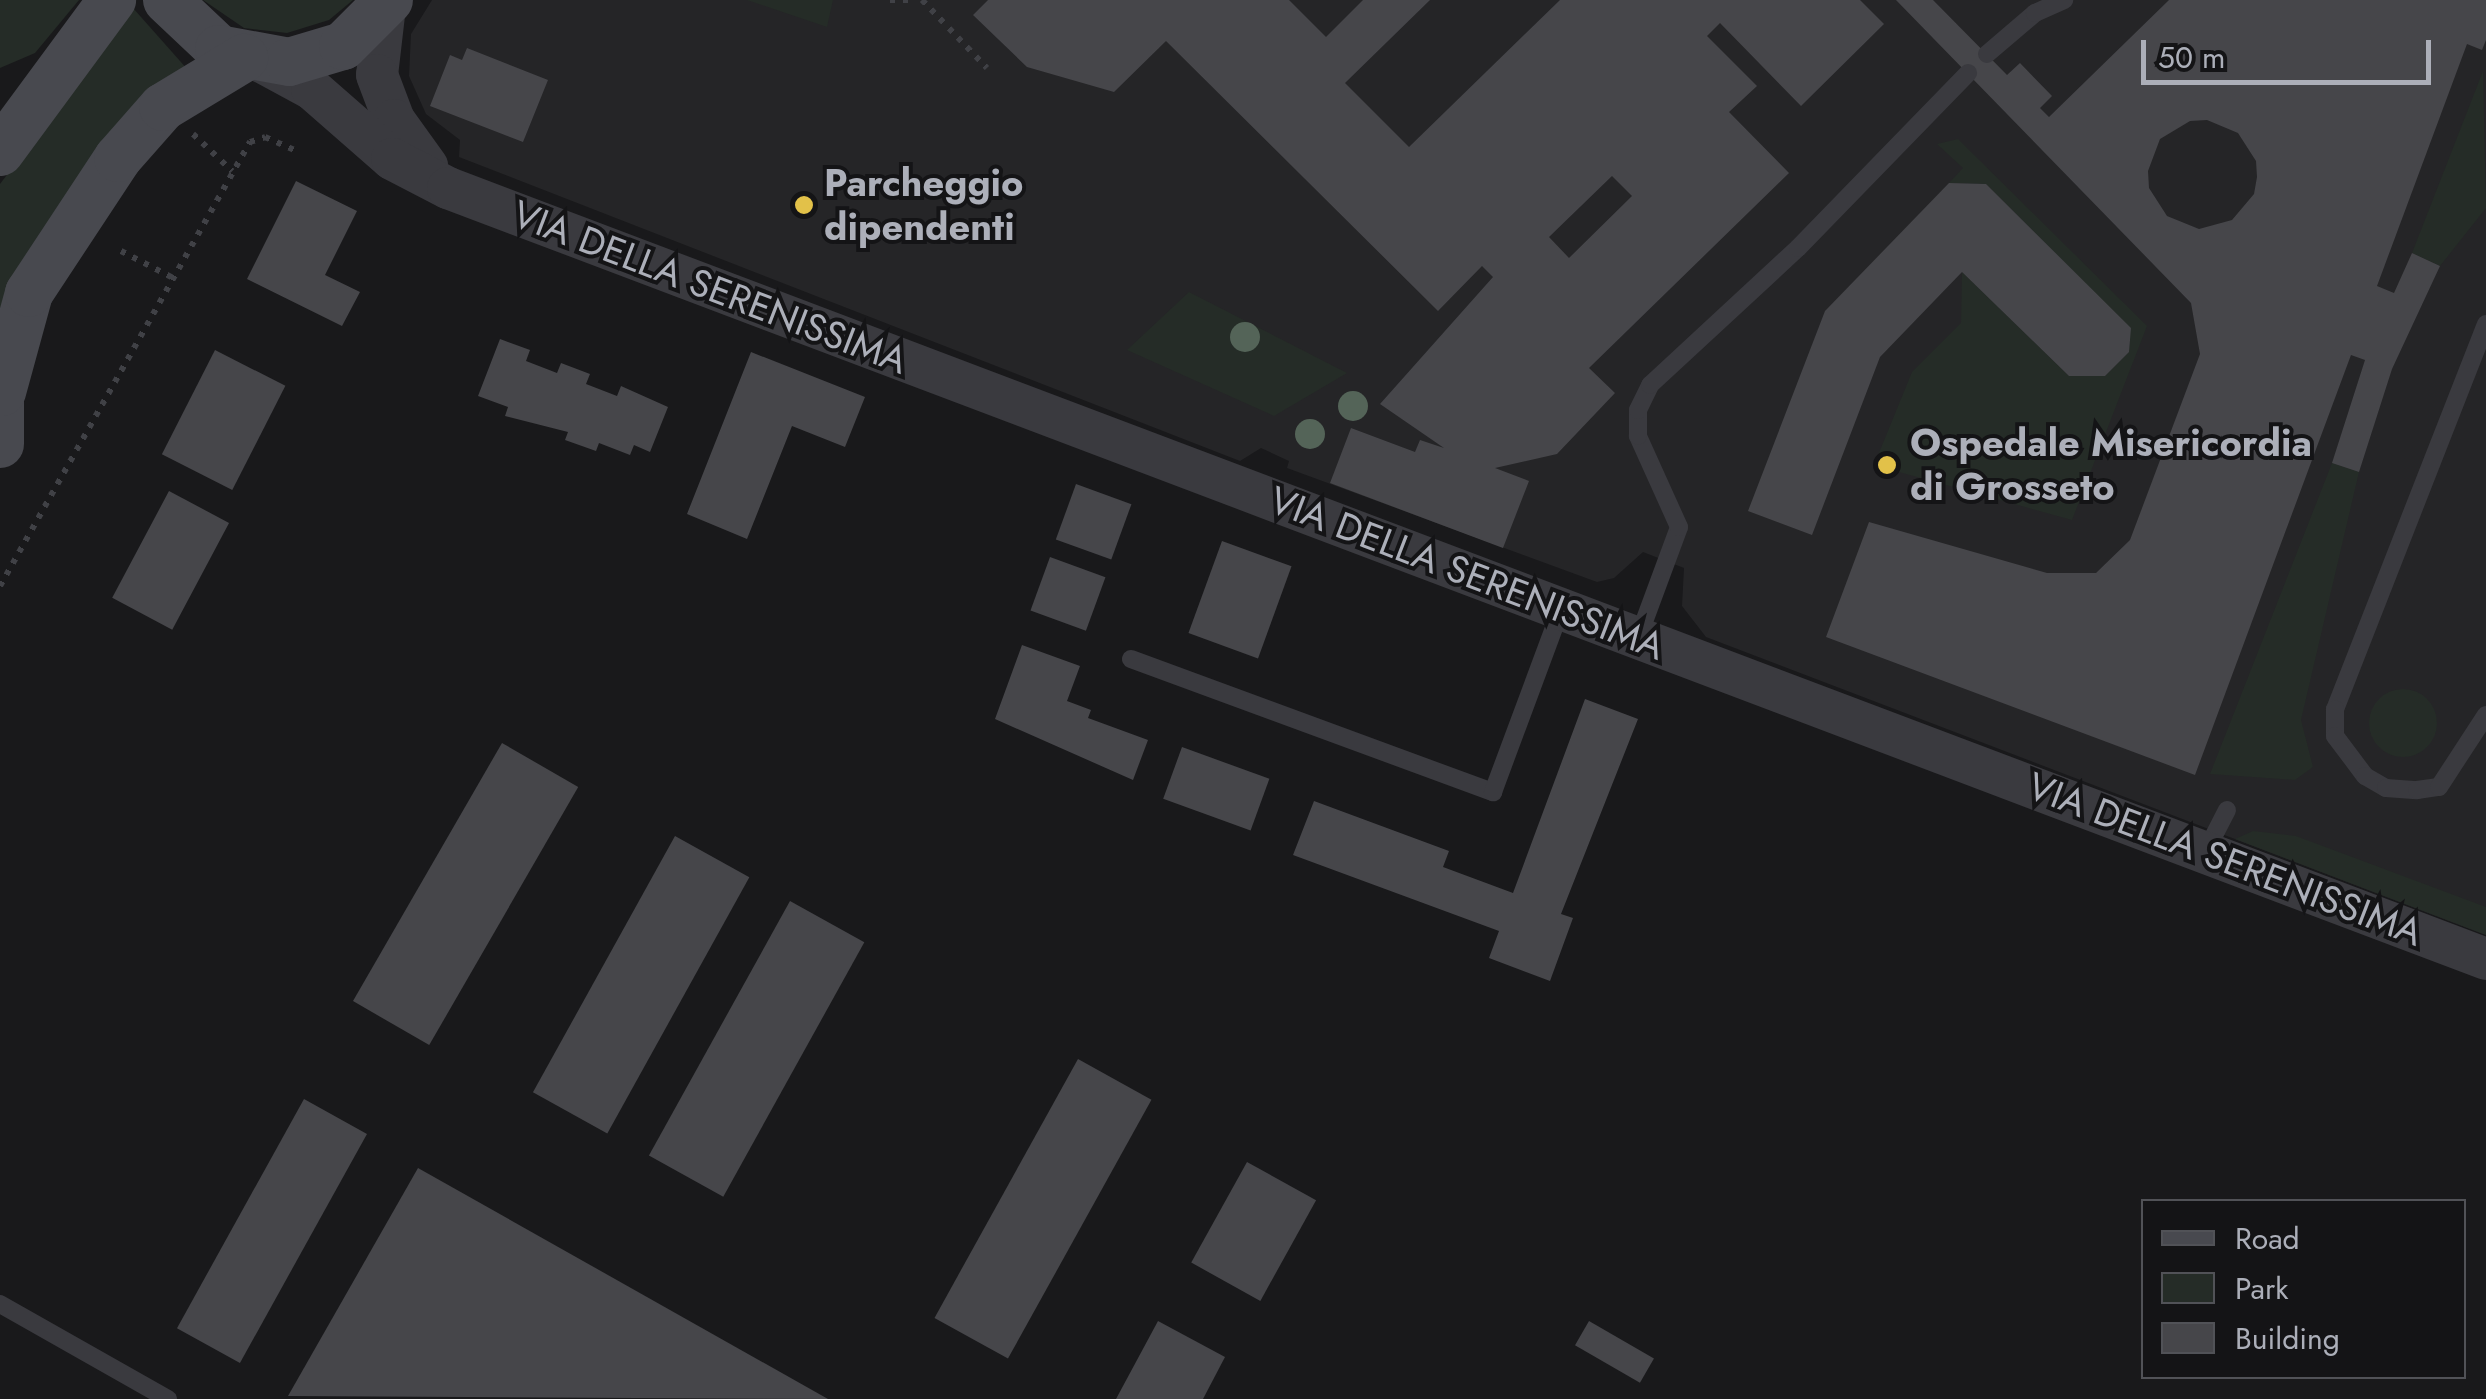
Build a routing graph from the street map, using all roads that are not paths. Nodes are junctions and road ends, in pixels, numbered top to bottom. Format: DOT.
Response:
graph roads {
  1 [pos="112,0"];
  2 [pos="166,0"];
  3 [pos="2064,0"];
  4 [pos="387,3"];
  5 [pos="1987,54"];
  6 [pos="252,60"];
  7 [pos="1968,73"];
  8 [pos="51,74"];
  9 [pos="0,94"];
  10 [pos="0,152"];
  11 [pos="448,188"];
  12 [pos="2486,324"];
  13 [pos="1,390"];
  14 [pos="0,444"];
  15 [pos="1561,608"];
  16 [pos="1638,638"];
  17 [pos="1131,659"];
  18 [pos="2486,715"];
  19 [pos="2227,810"];
  20 [pos="2206,851"];
  21 [pos="2486,959"];
  22 [pos="0,1304"];
  23 [pos="168,1399"];
  1 -- 8 [label="main road"];
  2 -- 6 [label="main road"];
  3 -- 5 [label="lane"];
  4 -- 6 [label="main road"];
  4 -- 11 [label="street, VIA DELLA SERENISSIMA"];
  6 -- 11 [label="street, VIA DELLA SERENISSIMA"];
  6 -- 13 [label="main road"];
  7 -- 16 [label="lane"];
  8 -- 9 [label="main road"];
  8 -- 10 [label="main road"];
  11 -- 15 [label="street, VIA DELLA SERENISSIMA"];
  12 -- 18 [label="lane"];
  13 -- 14 [label="main road"];
  15 -- 16 [label="street, VIA DELLA SERENISSIMA"];
  15 -- 17 [label="lane"];
  16 -- 20 [label="street, VIA DELLA SERENISSIMA"];
  19 -- 20 [label="lane"];
  20 -- 21 [label="street, VIA DELLA SERENISSIMA"];
  22 -- 23 [label="lane"];
}
